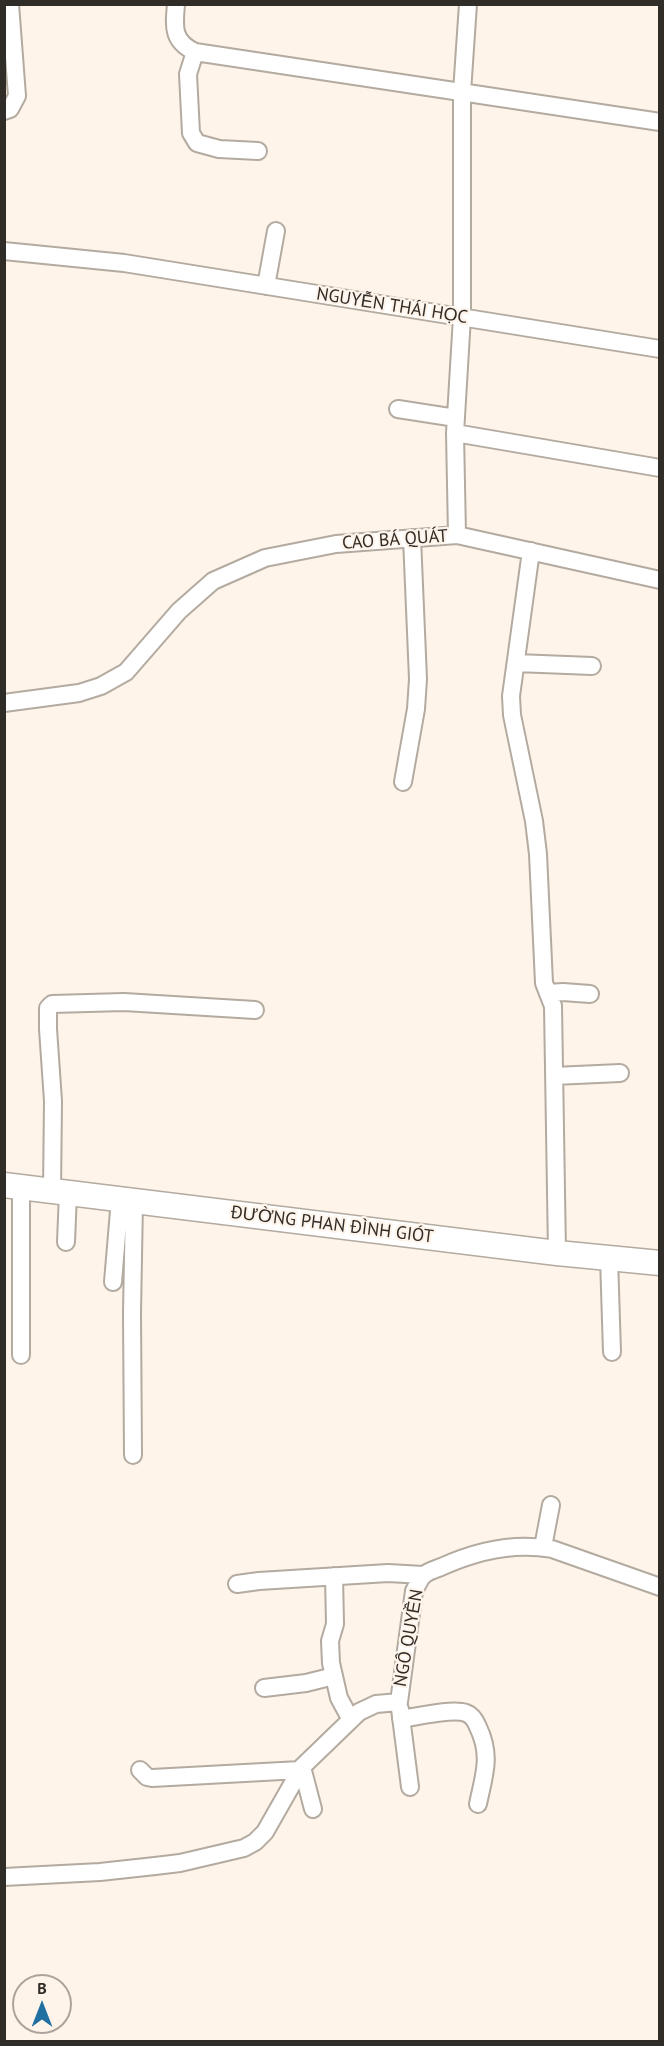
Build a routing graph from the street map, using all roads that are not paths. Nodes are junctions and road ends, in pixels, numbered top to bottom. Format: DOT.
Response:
graph roads {
  1 [pos="10,4"];
  2 [pos="176,4"];
  3 [pos="468,4"];
  4 [pos="195,52"];
  5 [pos="462,92"];
  6 [pos="4,111"];
  7 [pos="660,122"];
  8 [pos="258,151"];
  9 [pos="276,231"];
  10 [pos="4,251"];
  11 [pos="266,285"];
  12 [pos="462,317"];
  13 [pos="660,349"];
  14 [pos="398,409"];
  15 [pos="456,425"];
  16 [pos="660,468"];
  17 [pos="457,535"];
  18 [pos="412,538"];
  19 [pos="531,551"];
  20 [pos="660,580"];
  21 [pos="516,663"];
  22 [pos="592,666"];
  23 [pos="4,703"];
  24 [pos="403,782"];
  25 [pos="548,993"];
  26 [pos="590,994"];
  27 [pos="255,1010"];
  28 [pos="620,1072"];
  29 [pos="555,1076"];
  30 [pos="13,1186"];
  31 [pos="60,1192"];
  32 [pos="127,1201"];
  33 [pos="66,1242"];
  34 [pos="557,1253"];
  35 [pos="609,1258"];
  36 [pos="660,1263"];
  37 [pos="112,1281"];
  38 [pos="612,1352"];
  39 [pos="21,1355"];
  40 [pos="133,1455"];
  41 [pos="551,1505"];
  42 [pos="543,1547"];
  43 [pos="423,1575"];
  44 [pos="334,1576"];
  45 [pos="237,1584"];
  46 [pos="660,1587"];
  47 [pos="334,1676"];
  48 [pos="264,1688"];
  49 [pos="399,1702"];
  50 [pos="401,1719"];
  51 [pos="351,1720"];
  52 [pos="301,1768"];
  53 [pos="140,1770"];
  54 [pos="410,1787"];
  55 [pos="478,1804"];
  56 [pos="313,1809"];
  57 [pos="4,1877"];
  1 -- 6 [label="street"];
  2 -- 4 [label="street"];
  3 -- 5 [label="street"];
  4 -- 5 [label="street"];
  4 -- 8 [label="street"];
  5 -- 7 [label="street"];
  5 -- 12 [label="street"];
  9 -- 11 [label="street"];
  10 -- 11 [label="street, NGUYỄN THÁI HỌC"];
  11 -- 12 [label="street, NGUYỄN THÁI HỌC"];
  12 -- 13 [label="street, NGUYỄN THÁI HỌC"];
  12 -- 15 [label="street"];
  14 -- 15 [label="street"];
  15 -- 16 [label="street"];
  15 -- 17 [label="street"];
  17 -- 18 [label="street, CAO BÁ QUÁT"];
  17 -- 19 [label="street, CAO BÁ QUÁT"];
  18 -- 23 [label="street, CAO BÁ QUÁT"];
  18 -- 24 [label="street"];
  19 -- 20 [label="street, CAO BÁ QUÁT"];
  19 -- 21 [label="street"];
  21 -- 22 [label="street"];
  21 -- 25 [label="street"];
  25 -- 26 [label="street"];
  25 -- 29 [label="street"];
  27 -- 31 [label="street"];
  28 -- 29 [label="street"];
  29 -- 34 [label="street"];
  30 -- 31 [label="main road, ĐƯỜNG PHAN ĐÌNH GIÓT"];
  30 -- 39 [label="street"];
  31 -- 32 [label="main road, ĐƯỜNG PHAN ĐÌNH GIÓT"];
  31 -- 33 [label="street"];
  32 -- 34 [label="main road, ĐƯỜNG PHAN ĐÌNH GIÓT"];
  32 -- 37 [label="street"];
  32 -- 40 [label="street"];
  34 -- 35 [label="main road, ĐƯỜNG PHAN ĐÌNH GIÓT"];
  35 -- 36 [label="main road, ĐƯỜNG PHAN ĐÌNH GIÓT"];
  35 -- 38 [label="street"];
  41 -- 42 [label="street"];
  42 -- 43 [label="street, NGÔ QUYỀN"];
  42 -- 46 [label="street, NGÔ QUYỀN"];
  43 -- 44 [label="street"];
  43 -- 49 [label="street, NGÔ QUYỀN"];
  44 -- 45 [label="street"];
  44 -- 47 [label="street"];
  47 -- 48 [label="street"];
  47 -- 51 [label="street"];
  49 -- 50 [label="street"];
  49 -- 51 [label="street, NGÔ QUYỀN"];
  50 -- 54 [label="street"];
  50 -- 55 [label="street"];
  51 -- 52 [label="street, NGÔ QUYỀN"];
  52 -- 53 [label="street"];
  52 -- 56 [label="street"];
  52 -- 57 [label="street, NGÔ QUYỀN"];
}
